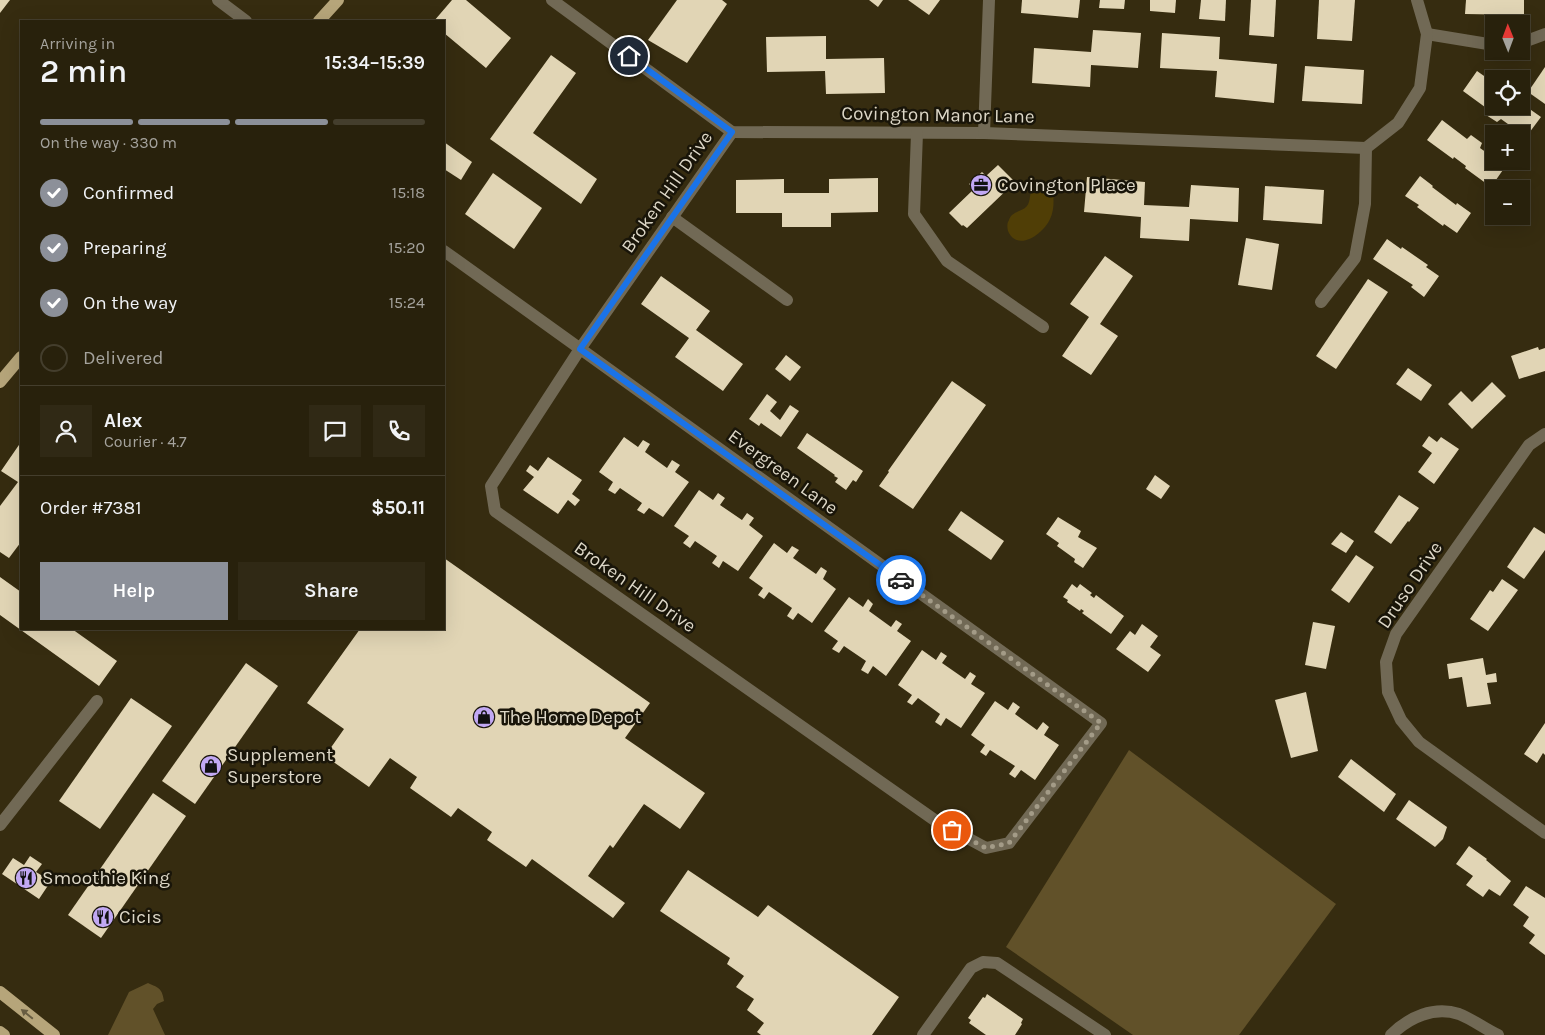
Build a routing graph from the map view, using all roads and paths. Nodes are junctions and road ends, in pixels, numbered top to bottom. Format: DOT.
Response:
graph roads {
  1 [pos="218,0"];
  2 [pos="338,0"];
  3 [pos="552,0"];
  4 [pos="989,0"];
  5 [pos="1417,0"];
  6 [pos="245,20"];
  7 [pos="321,20"];
  8 [pos="1427,34"];
  9 [pos="1545,34"];
  10 [pos="1530,40"];
  11 [pos="1485,44"];
  12 [pos="732,132"];
  13 [pos="917,132"];
  14 [pos="984,134"];
  15 [pos="1366,148"];
  16 [pos="672,217"];
  17 [pos="445,252"];
  18 [pos="787,300"];
  19 [pos="1321,302"];
  20 [pos="1042,327"];
  21 [pos="580,349"];
  22 [pos="20,359"];
  23 [pos="0,382"];
  24 [pos="1545,434"];
  25 [pos="97,701"];
  26 [pos="1101,723"];
  27 [pos="0,825"];
  28 [pos="1545,833"];
  29 [pos="0,992"];
  30 [pos="0,1032"];
  31 [pos="4,1035"];
  32 [pos="54,1035"];
  33 [pos="923,1035"];
  34 [pos="1105,1035"];
  35 [pos="1391,1035"];
  36 [pos="1498,1035"];
  1 -- 6 [label="street"];
  2 -- 7 [label="main road"];
  3 -- 12 [label="street"];
  4 -- 14 [label="street"];
  5 -- 8 [label="street"];
  8 -- 11 [label="street"];
  8 -- 15 [label="street"];
  9 -- 10 [label="street"];
  12 -- 13 [label="street, Covington Manor Lane"];
  12 -- 16 [label="street, Broken Hill Drive"];
  13 -- 14 [label="street, Covington Manor Lane"];
  13 -- 20 [label="street"];
  14 -- 15 [label="street, Covington Manor Lane"];
  15 -- 19 [label="street"];
  16 -- 18 [label="street"];
  16 -- 21 [label="street, Broken Hill Drive"];
  17 -- 21 [label="street, Evergreen Lane"];
  21 -- 26 [label="street, Evergreen Lane"];
  21 -- 26 [label="street, Broken Hill Drive"];
  22 -- 23 [label="main road"];
  24 -- 28 [label="street, Druso Drive"];
  25 -- 27 [label="street"];
  32 -- 29 [label="main road, one-way"];
  30 -- 31 [label="main road"];
  33 -- 34 [label="street"];
  35 -- 36 [label="street"];
}
